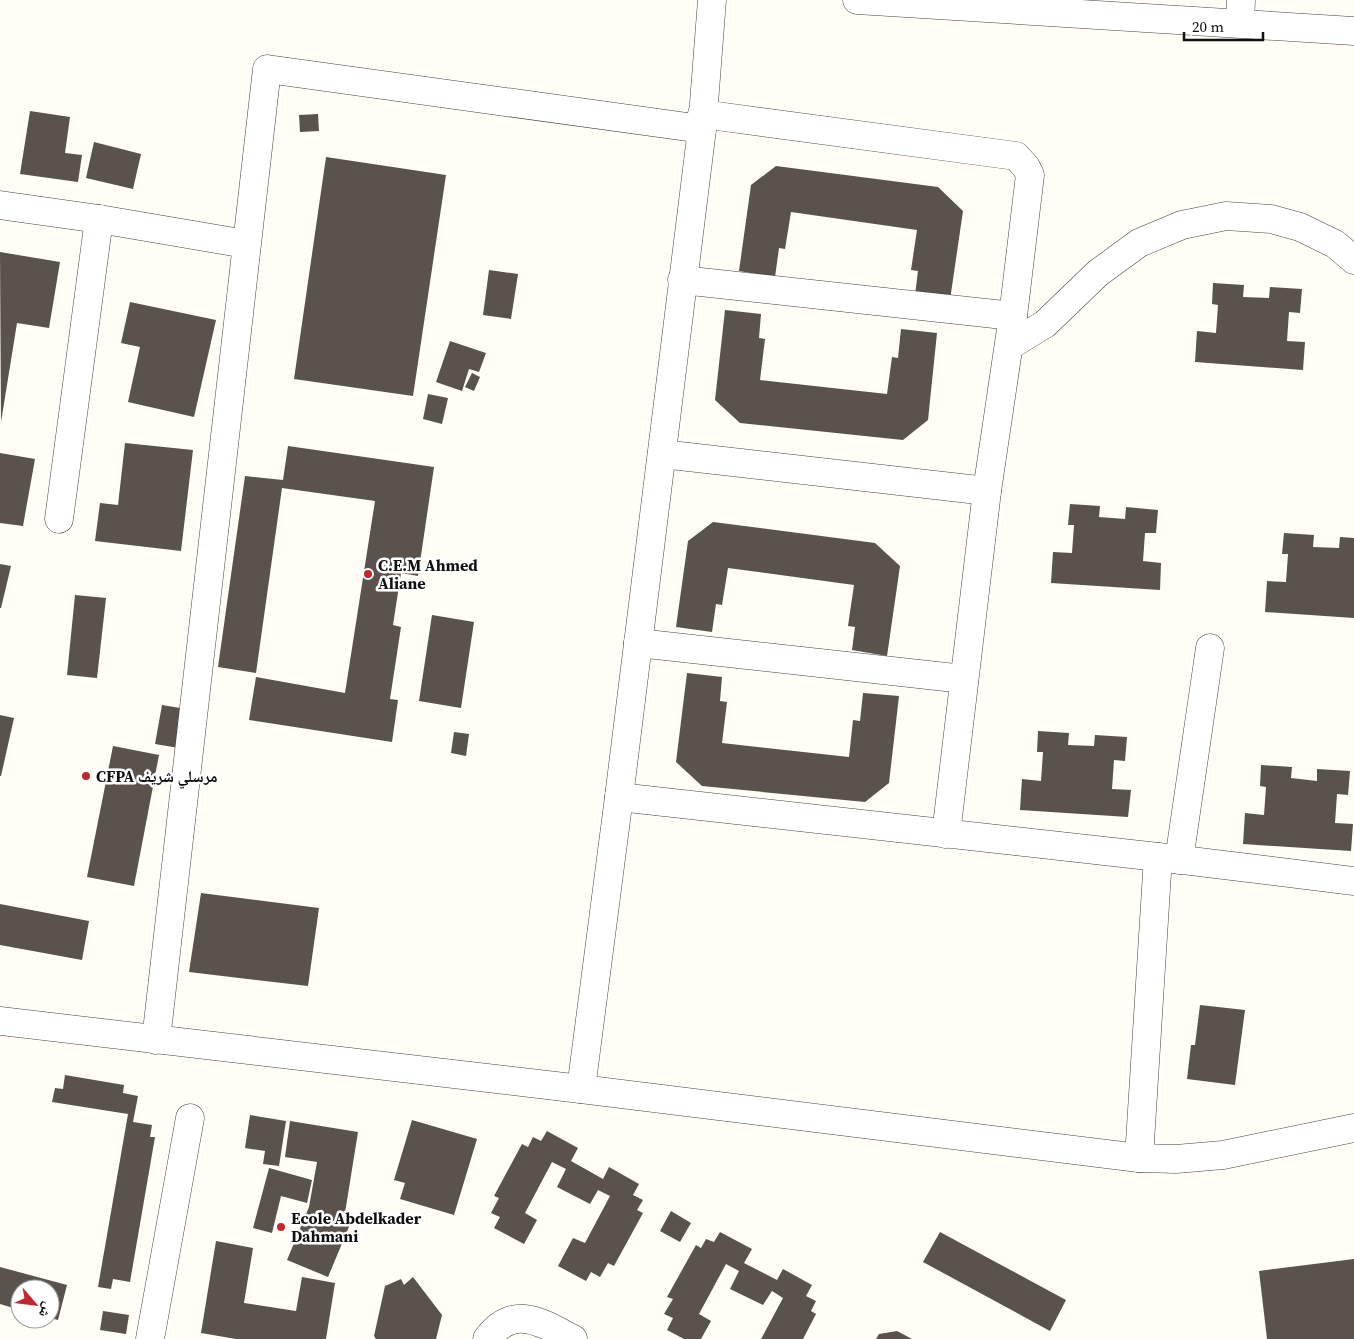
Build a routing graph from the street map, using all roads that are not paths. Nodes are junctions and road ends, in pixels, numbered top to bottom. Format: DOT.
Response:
graph roads {
  1 [pos="712,0"];
  2 [pos="857,0"];
  3 [pos="1241,11"];
  4 [pos="1354,31"];
  5 [pos="702,122"];
  6 [pos="0,205"];
  7 [pos="99,219"];
  8 [pos="246,244"];
  9 [pos="1354,260"];
  10 [pos="682,280"];
  11 [pos="1013,316"];
  12 [pos="1009,346"];
  13 [pos="662,454"];
  14 [pos="987,491"];
  15 [pos="59,519"];
  16 [pos="638,643"];
  17 [pos="1210,648"];
  18 [pos="964,679"];
  19 [pos="620,797"];
  20 [pos="946,834"];
  21 [pos="1168,858"];
  22 [pos="1354,881"];
  23 [pos="0,1021"];
  24 [pos="156,1040"];
  25 [pos="581,1089"];
  26 [pos="190,1118"];
  27 [pos="1354,1128"];
  28 [pos="1139,1158"];
  29 [pos="150,1339"];
  30 [pos="487,1339"];
  31 [pos="573,1339"];
  1 -- 5 [label="street"];
  2 -- 3 [label="street"];
  3 -- 4 [label="street"];
  5 -- 8 [label="street"];
  5 -- 10 [label="street"];
  5 -- 11 [label="street"];
  6 -- 7 [label="street"];
  7 -- 8 [label="street"];
  7 -- 15 [label="street"];
  8 -- 24 [label="street"];
  9 -- 12 [label="street"];
  10 -- 11 [label="street"];
  10 -- 13 [label="street"];
  11 -- 12 [label="street"];
  12 -- 14 [label="street"];
  13 -- 14 [label="street"];
  13 -- 16 [label="street"];
  14 -- 18 [label="street"];
  16 -- 18 [label="street"];
  16 -- 19 [label="street"];
  17 -- 21 [label="street"];
  18 -- 20 [label="street"];
  19 -- 20 [label="street"];
  19 -- 25 [label="street"];
  20 -- 21 [label="street"];
  21 -- 22 [label="street"];
  21 -- 28 [label="street"];
  23 -- 24 [label="street"];
  24 -- 25 [label="street"];
  25 -- 28 [label="street"];
  26 -- 29 [label="street"];
  27 -- 28 [label="street"];
  30 -- 31 [label="street"];
}
